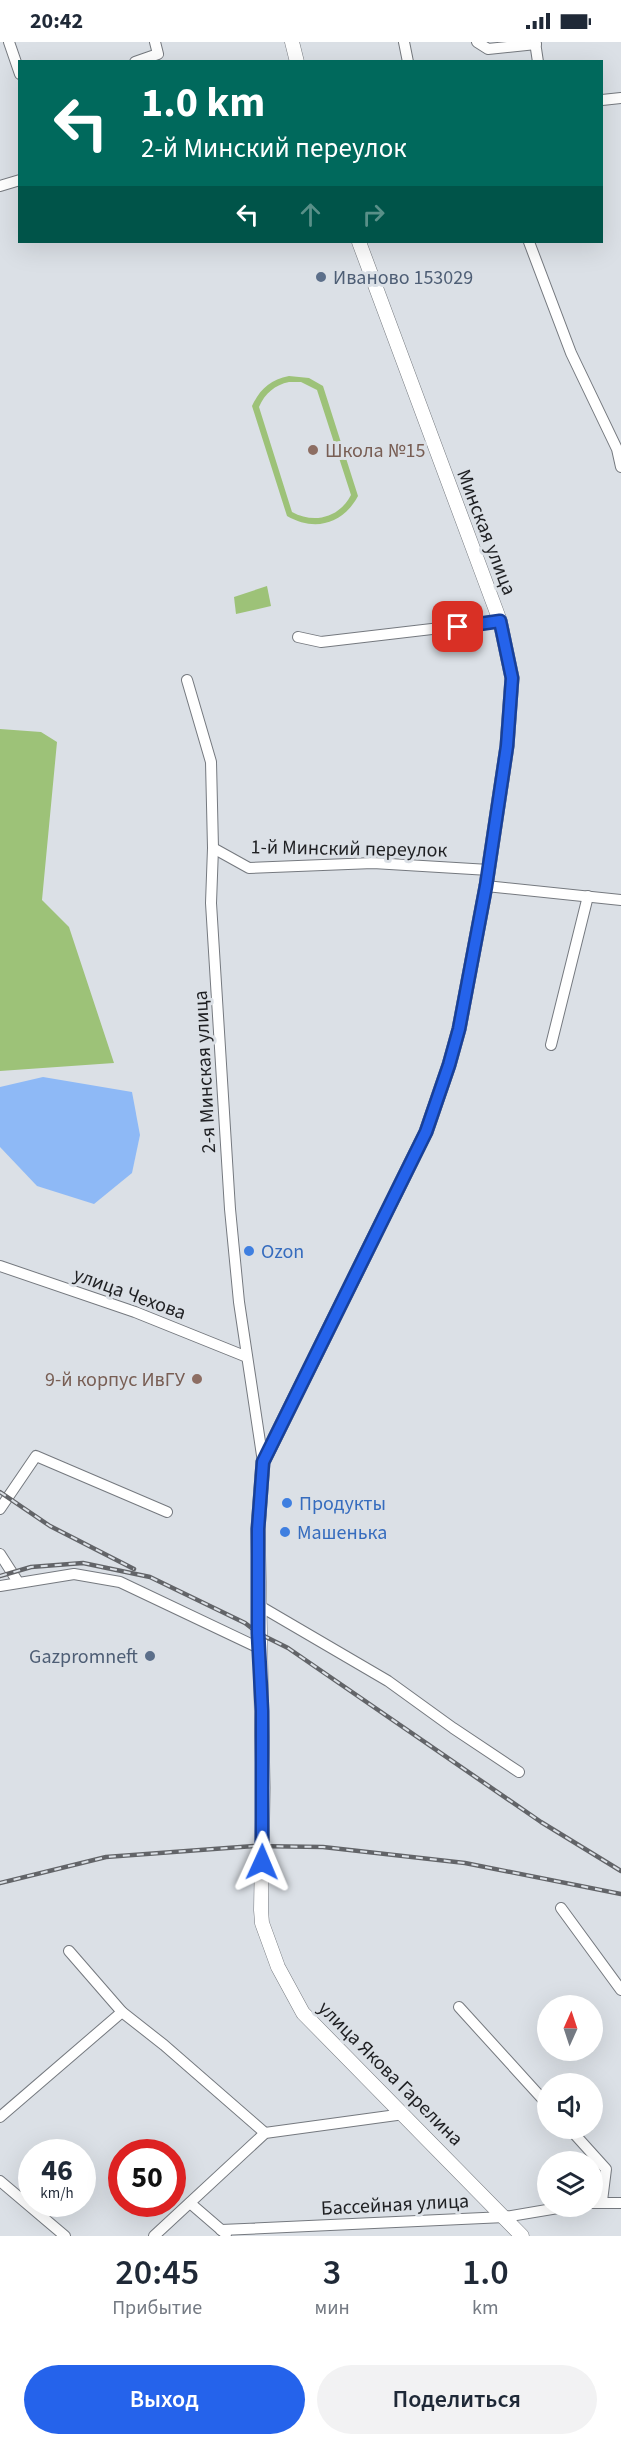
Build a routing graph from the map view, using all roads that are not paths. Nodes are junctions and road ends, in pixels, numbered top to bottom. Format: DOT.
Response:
graph roads {
  1 [pos="9,42"];
  2 [pos="154,42"];
  3 [pos="292,42"];
  4 [pos="404,42"];
  5 [pos="477,42"];
  6 [pos="536,43"];
  7 [pos="141,60"];
  8 [pos="296,60"];
  9 [pos="408,60"];
  10 [pos="538,60"];
  11 [pos="18,68"];
  12 [pos="621,98"];
  13 [pos="603,100"];
  14 [pos="18,181"];
  15 [pos="0,186"];
  16 [pos="359,243"];
  17 [pos="529,243"];
  18 [pos="621,467"];
  19 [pos="500,621"];
  20 [pos="298,638"];
  21 [pos="188,680"];
  22 [pos="213,848"];
  23 [pos="489,870"];
  24 [pos="486,886"];
  25 [pos="588,896"];
  26 [pos="621,900"];
  27 [pos="551,1045"];
  28 [pos="0,1266"];
  29 [pos="247,1357"];
  30 [pos="263,1462"];
  31 [pos="0,1509"];
  32 [pos="167,1512"];
  33 [pos="0,1554"];
  34 [pos="18,1582"];
  35 [pos="0,1586"];
  36 [pos="258,1605"];
  37 [pos="259,1648"];
  38 [pos="519,1772"];
  39 [pos="262,1846"];
  40 [pos="561,1908"];
  41 [pos="69,1951"];
  42 [pos="621,1990"];
  43 [pos="459,2007"];
  44 [pos="122,2012"];
  45 [pos="537,2093"];
  46 [pos="404,2114"];
  47 [pos="0,2117"];
  48 [pos="265,2133"];
  49 [pos="579,2139"];
  50 [pos="590,2151"];
  51 [pos="603,2166"];
  52 [pos="603,2180"];
  53 [pos="0,2181"];
  54 [pos="603,2202"];
  55 [pos="189,2203"];
  56 [pos="621,2203"];
  57 [pos="537,2212"];
  58 [pos="505,2217"];
  59 [pos="224,2233"];
  60 [pos="65,2236"];
  61 [pos="154,2236"];
  62 [pos="522,2236"];
  1 -- 11 [label="street"];
  2 -- 7 [label="street"];
  3 -- 8 [label="main road"];
  4 -- 9 [label="street"];
  5 -- 6 [label="street"];
  6 -- 10 [label="street"];
  12 -- 13 [label="street"];
  14 -- 15 [label="street"];
  16 -- 19 [label="main road, Минская улица"];
  17 -- 18 [label="street"];
  19 -- 20 [label="street"];
  19 -- 23 [label="main road, Минская улица"];
  21 -- 22 [label="street, 2-я Минская улица"];
  22 -- 23 [label="street, 1-й Минский переулок"];
  22 -- 29 [label="street, 2-я Минская улица"];
  23 -- 24 [label="main road, Минская улица"];
  24 -- 25 [label="street"];
  24 -- 30 [label="main road, Минская улица"];
  25 -- 26 [label="street"];
  25 -- 27 [label="street"];
  28 -- 29 [label="street, улица Чехова"];
  29 -- 30 [label="street, 2-я Минская улица"];
  30 -- 36 [label="main road, Минская улица"];
  31 -- 32 [label="street"];
  33 -- 34 [label="street"];
  34 -- 35 [label="street"];
  34 -- 37 [label="street"];
  36 -- 37 [label="main road, Минская улица"];
  36 -- 38 [label="street"];
  37 -- 39 [label="main road, Минская улица"];
  39 -- 46 [label="main road, улица Якова Гарелина"];
  40 -- 42 [label="street"];
  41 -- 44 [label="street"];
  43 -- 45 [label="street"];
  44 -- 47 [label="street"];
  44 -- 48 [label="street"];
  46 -- 48 [label="street"];
  46 -- 58 [label="main road, улица Якова Гарелина"];
  48 -- 55 [label="street"];
  49 -- 50 [label="street"];
  51 -- 52 [label="street"];
  53 -- 60 [label="street"];
  54 -- 56 [label="street"];
  55 -- 59 [label="street"];
  55 -- 61 [label="street"];
  57 -- 58 [label="street, Бассейная улица"];
  58 -- 59 [label="street, Бассейная улица"];
  58 -- 62 [label="main road, улица Якова Гарелина"];
}
